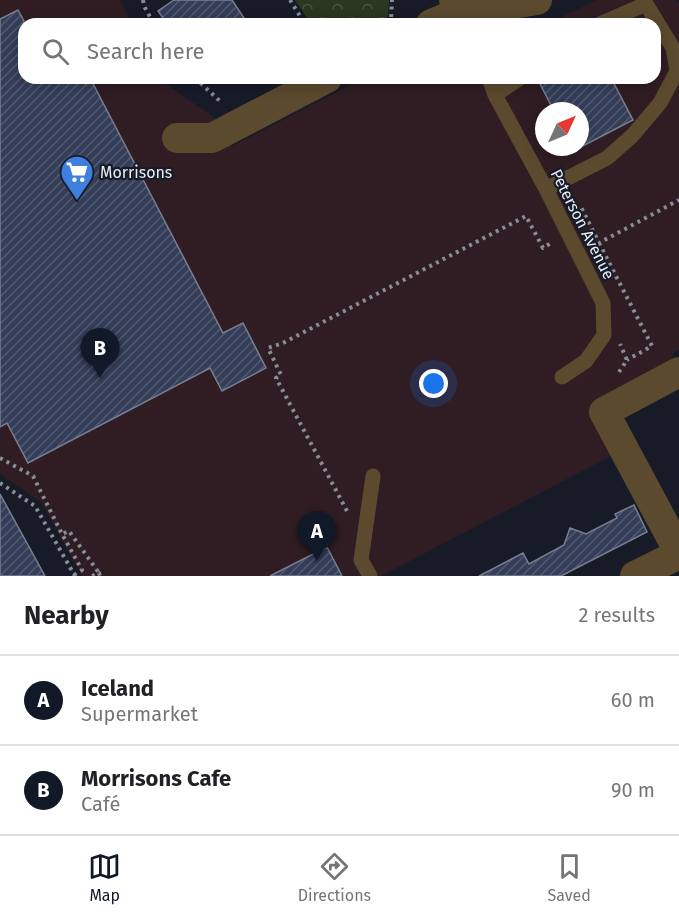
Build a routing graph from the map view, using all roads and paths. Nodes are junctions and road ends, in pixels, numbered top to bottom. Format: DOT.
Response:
graph roads {
  1 [pos="143,0"];
  2 [pos="290,0"];
  3 [pos="392,0"];
  4 [pos="537,0"];
  5 [pos="506,3"];
  6 [pos="467,12"];
  7 [pos="151,18"];
  8 [pos="301,18"];
  9 [pos="391,18"];
  10 [pos="446,18"];
  11 [pos="614,18"];
  12 [pos="655,18"];
  13 [pos="661,28"];
  14 [pos="201,84"];
  15 [pos="316,84"];
  16 [pos="491,84"];
  17 [pos="511,84"];
  18 [pos="495,95"];
  19 [pos="237,125"];
  20 [pos="177,138"];
  21 [pos="546,189"];
  22 [pos="679,200"];
  23 [pos="554,207"];
  24 [pos="547,234"];
  25 [pos="599,243"];
  26 [pos="627,360"];
  27 [pos="679,372"];
  28 [pos="562,377"];
  29 [pos="0,458"];
  30 [pos="373,476"];
  31 [pos="0,483"];
  32 [pos="367,517"];
  33 [pos="62,534"];
  34 [pos="679,553"];
  35 [pos="99,574"];
  36 [pos="75,575"];
  37 [pos="92,576"];
  38 [pos="370,576"];
  39 [pos="635,576"];
  1 -- 7 [label="path"];
  2 -- 8 [label="path"];
  3 -- 9 [label="path"];
  4 -- 5 [label="street"];
  5 -- 6 [label="street"];
  6 -- 10 [label="street"];
  11 -- 12 [label="lane"];
  13 -- 21 [label="lane"];
  14 -- 19 [label="path"];
  15 -- 19 [label="street"];
  16 -- 18 [label="lane, Peterson Avenue"];
  17 -- 18 [label="lane"];
  18 -- 21 [label="lane, Peterson Avenue"];
  19 -- 20 [label="street"];
  21 -- 23 [label="lane, Peterson Avenue"];
  22 -- 25 [label="path"];
  23 -- 25 [label="path"];
  23 -- 28 [label="lane, Peterson Avenue"];
  24 -- 32 [label="path"];
  25 -- 26 [label="path"];
  27 -- 34 [label="street"];
  29 -- 33 [label="path"];
  30 -- 32 [label="lane"];
  31 -- 36 [label="path"];
  32 -- 38 [label="lane"];
  33 -- 35 [label="path"];
  33 -- 36 [label="path"];
  34 -- 39 [label="street"];
  35 -- 37 [label="path"];
}
